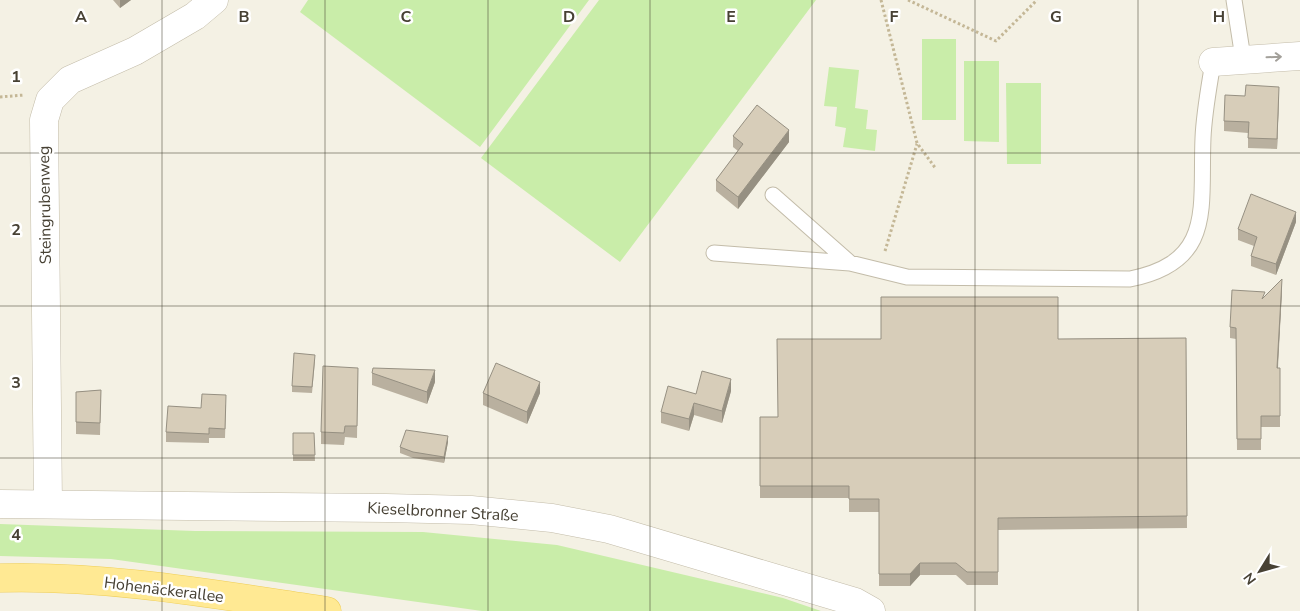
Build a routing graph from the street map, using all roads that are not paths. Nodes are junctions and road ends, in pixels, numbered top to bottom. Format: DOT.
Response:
graph roads {
  1 [pos="214,0"];
  2 [pos="1234,0"];
  3 [pos="1300,56"];
  4 [pos="1243,58"];
  5 [pos="1213,62"];
  6 [pos="773,195"];
  7 [pos="714,253"];
  8 [pos="850,263"];
  9 [pos="0,504"];
  10 [pos="48,504"];
  11 [pos="0,578"];
  12 [pos="327,611"];
  13 [pos="871,611"];
  1 -- 10 [label="street, Steingrubenweg"];
  2 -- 4 [label="lane"];
  4 -- 3 [label="street, one-way"];
  4 -- 5 [label="street"];
  5 -- 8 [label="lane"];
  6 -- 8 [label="lane"];
  7 -- 8 [label="lane"];
  9 -- 10 [label="street, Kieselbronner Straße"];
  10 -- 13 [label="street, Kieselbronner Straße"];
  11 -- 12 [label="main road, Hohenäckerallee"];
}
